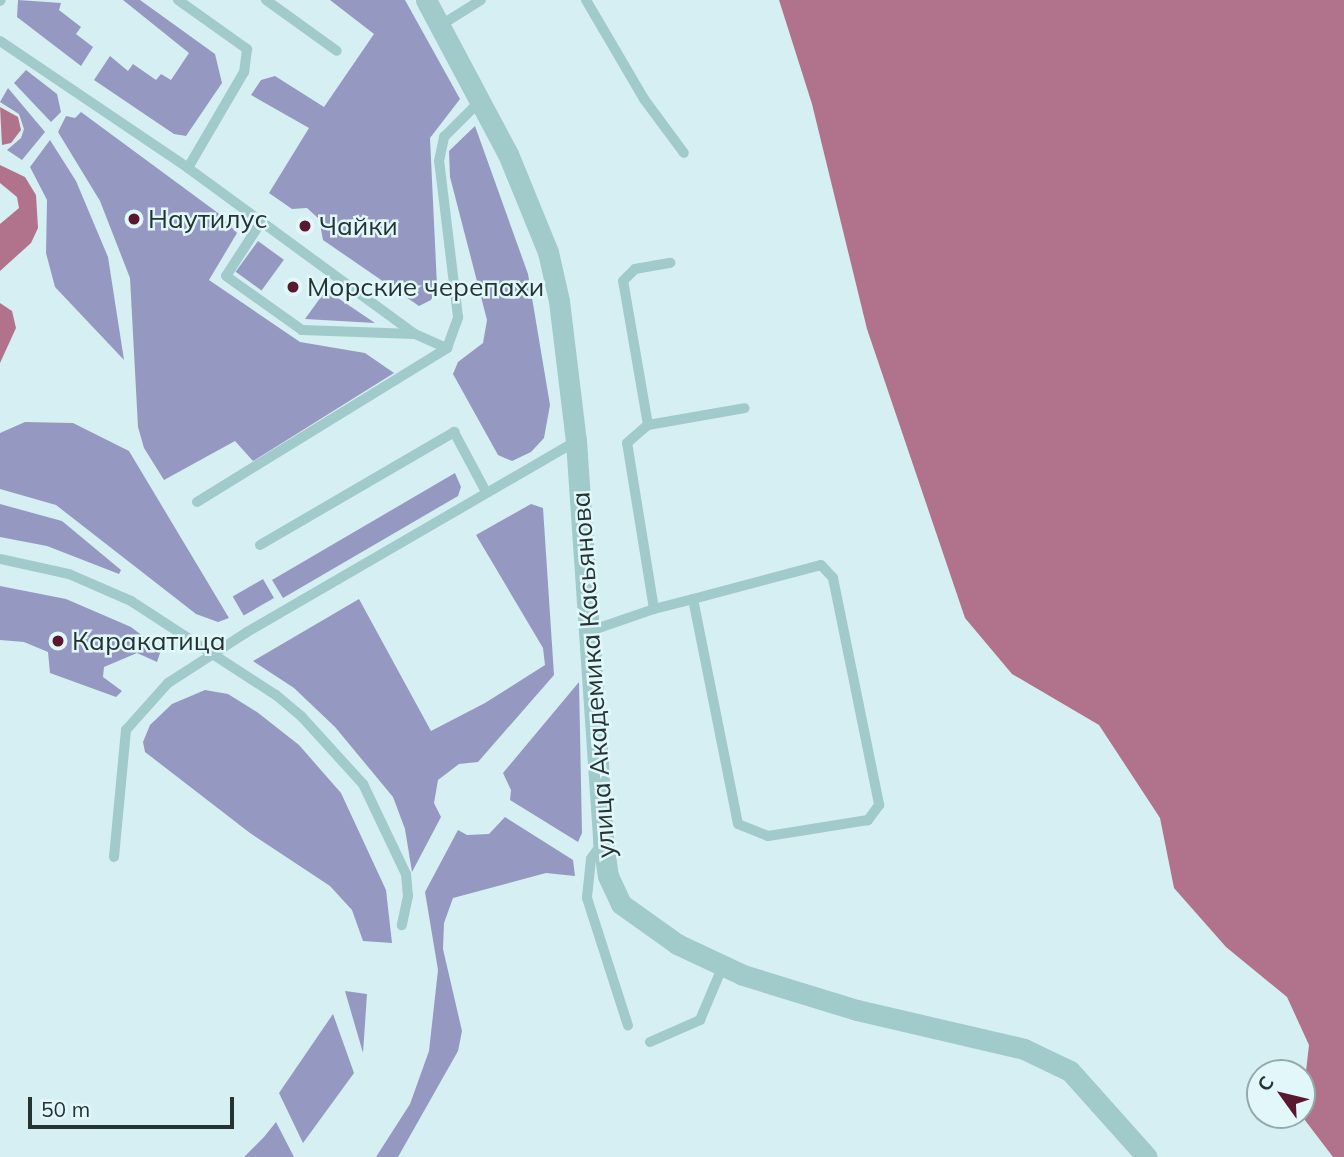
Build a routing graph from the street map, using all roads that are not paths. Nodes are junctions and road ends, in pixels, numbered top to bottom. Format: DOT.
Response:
graph roads {
  1 [pos="178,0"];
  2 [pos="266,0"];
  3 [pos="426,0"];
  4 [pos="481,0"];
  5 [pos="586,0"];
  6 [pos="441,24"];
  7 [pos="0,41"];
  8 [pos="337,51"];
  9 [pos="482,99"];
  10 [pos="684,153"];
  11 [pos="188,168"];
  12 [pos="261,222"];
  13 [pos="670,263"];
  14 [pos="415,334"];
  15 [pos="447,348"];
  16 [pos="745,408"];
  17 [pos="648,425"];
  18 [pos="576,440"];
  19 [pos="486,492"];
  20 [pos="197,502"];
  21 [pos="260,545"];
  22 [pos="0,559"];
  23 [pos="693,599"];
  24 [pos="654,609"];
  25 [pos="590,631"];
  26 [pos="214,654"];
  27 [pos="603,841"];
  28 [pos="114,857"];
  29 [pos="402,925"];
  30 [pos="722,968"];
  31 [pos="628,1026"];
  32 [pos="650,1042"];
  33 [pos="1147,1157"];
  1 -- 11 [label="lane"];
  2 -- 8 [label="lane"];
  3 -- 6 [label="street, улица Академика Касьянова"];
  4 -- 6 [label="lane"];
  5 -- 10 [label="lane"];
  6 -- 9 [label="street, улица Академика Касьянова"];
  7 -- 11 [label="lane"];
  9 -- 15 [label="lane"];
  9 -- 18 [label="street, улица Академика Касьянова"];
  11 -- 12 [label="lane"];
  12 -- 14 [label="lane"];
  12 -- 14 [label="lane"];
  13 -- 17 [label="lane"];
  14 -- 15 [label="lane"];
  15 -- 20 [label="lane"];
  16 -- 17 [label="lane"];
  17 -- 24 [label="lane"];
  18 -- 19 [label="lane"];
  18 -- 25 [label="street, улица Академика Касьянова"];
  19 -- 21 [label="lane"];
  19 -- 26 [label="lane"];
  22 -- 26 [label="lane"];
  23 -- 23 [label="lane"];
  23 -- 24 [label="lane"];
  24 -- 25 [label="lane"];
  25 -- 27 [label="street, улица Академика Касьянова"];
  26 -- 28 [label="lane"];
  26 -- 29 [label="lane"];
  27 -- 30 [label="street, улица Академика Касьянова"];
  27 -- 31 [label="lane"];
  30 -- 32 [label="lane"];
  30 -- 33 [label="street, улица Академика Касьянова"];
}
